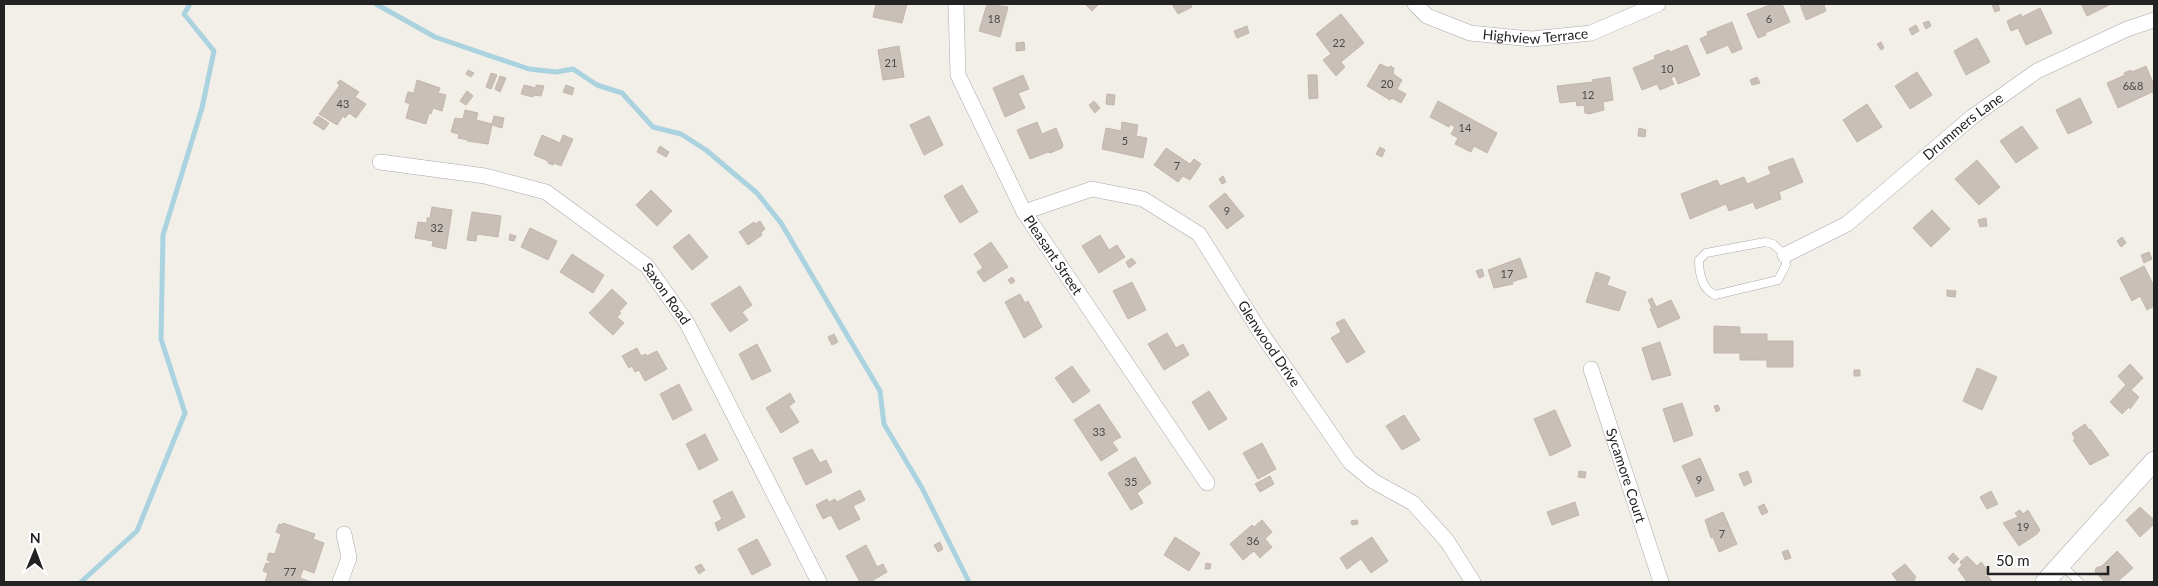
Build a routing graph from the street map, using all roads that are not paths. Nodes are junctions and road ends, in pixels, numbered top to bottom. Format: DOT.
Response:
graph roads {
  1 [pos="956,4"];
  2 [pos="1416,4"];
  3 [pos="1658,4"];
  4 [pos="2154,20"];
  5 [pos="380,162"];
  6 [pos="1024,212"];
  7 [pos="1786,255"];
  8 [pos="1591,369"];
  9 [pos="2154,460"];
  10 [pos="1207,483"];
  11 [pos="344,534"];
  12 [pos="2061,564"];
  13 [pos="340,582"];
  14 [pos="819,582"];
  15 [pos="1473,582"];
  16 [pos="1661,582"];
  17 [pos="2045,582"];
  18 [pos="2079,582"];
  1 -- 6 [label="street, Pleasant Street"];
  2 -- 3 [label="street, Highview Terrace"];
  4 -- 7 [label="street, Drummers Lane"];
  5 -- 14 [label="street, Saxon Road"];
  6 -- 10 [label="street, Pleasant Street"];
  6 -- 15 [label="street, Glenwood Drive"];
  7 -- 7 [label="lane"];
  8 -- 16 [label="street, Sycamore Court"];
  9 -- 12 [label="street"];
  11 -- 13 [label="street"];
  12 -- 17 [label="street"];
  12 -- 18 [label="lane"];
}
